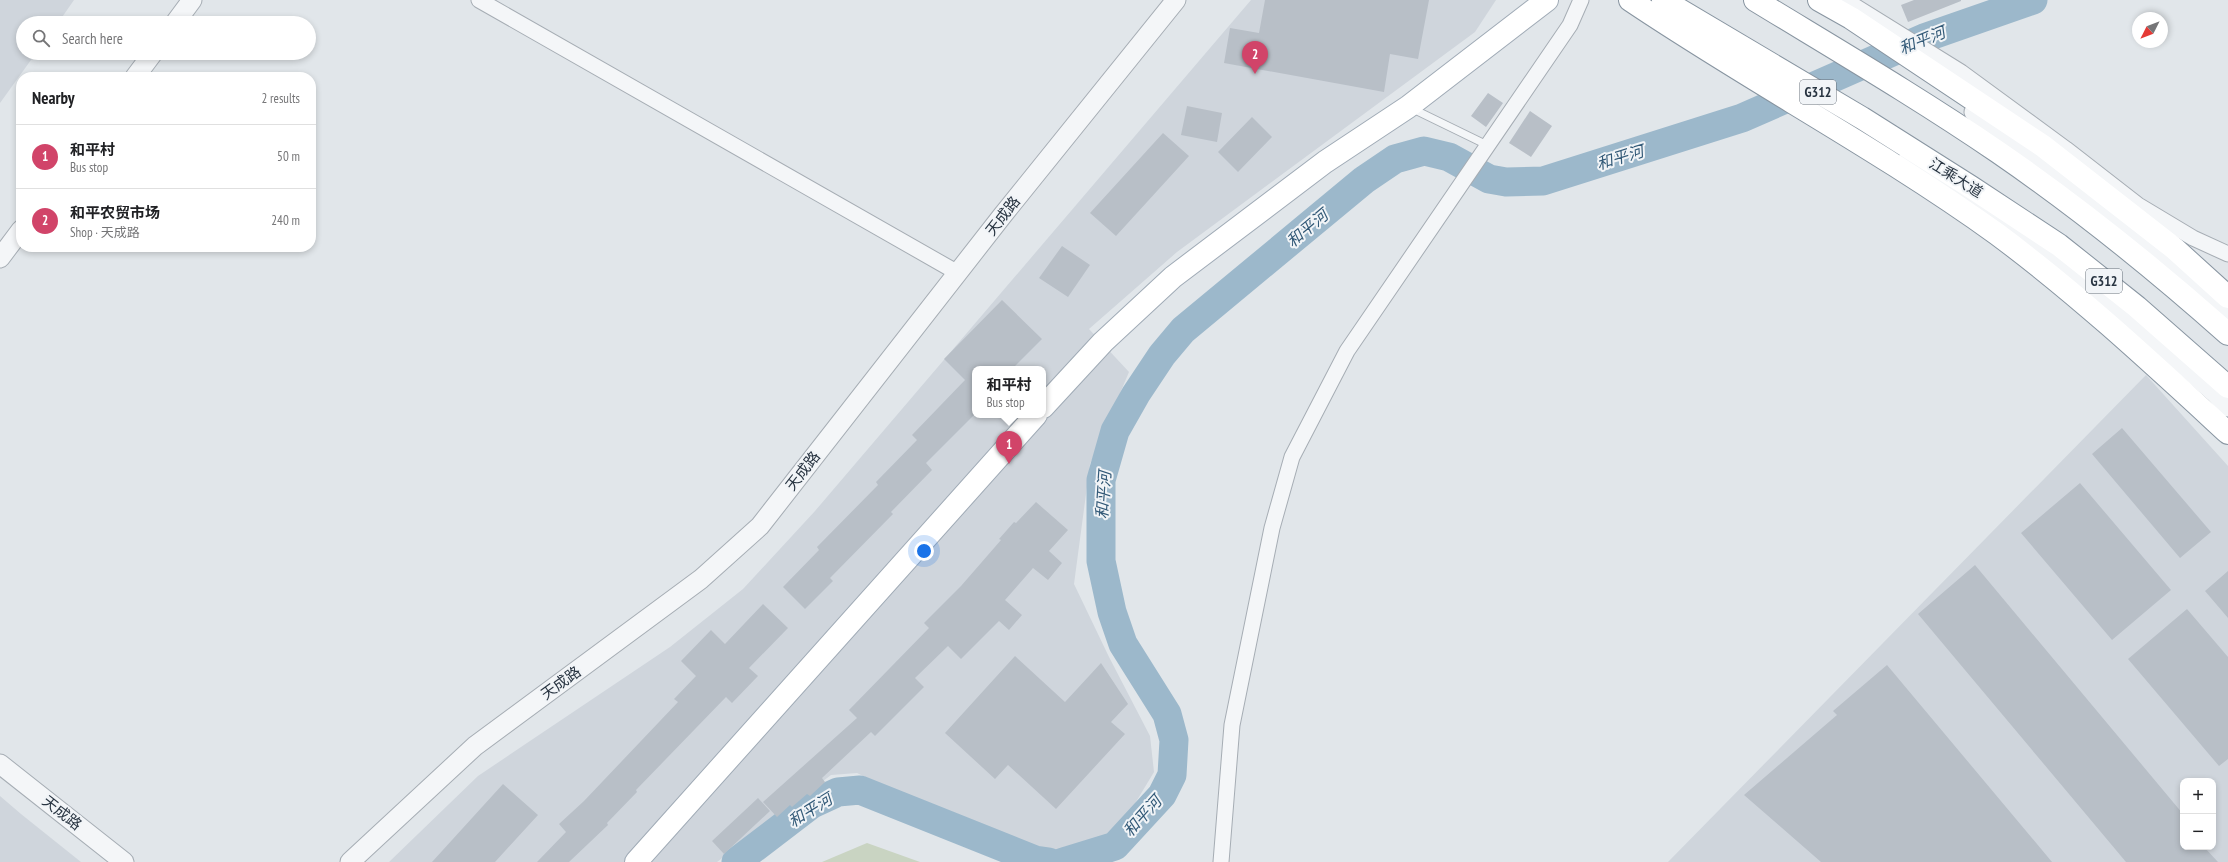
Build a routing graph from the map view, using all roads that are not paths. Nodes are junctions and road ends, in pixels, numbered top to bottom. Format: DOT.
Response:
graph roads {
  1 [pos="192,0"];
  2 [pos="479,0"];
  3 [pos="1176,0"];
  4 [pos="1547,0"];
  5 [pos="1582,0"];
  6 [pos="1630,0"];
  7 [pos="1638,0"];
  8 [pos="1663,0"];
  9 [pos="1755,0"];
  10 [pos="1809,0"];
  11 [pos="1819,0"];
  12 [pos="1845,0"];
  13 [pos="180,16"];
  14 [pos="148,60"];
  15 [pos="139,72"];
  16 [pos="1767,81"];
  17 [pos="1408,107"];
  18 [pos="1487,145"];
  19 [pos="16,237"];
  20 [pos="2228,254"];
  21 [pos="0,258"];
  22 [pos="958,273"];
  23 [pos="2228,297"];
  24 [pos="2228,311"];
  25 [pos="2228,334"];
  26 [pos="2228,387"];
  27 [pos="1046,404"];
  28 [pos="2228,407"];
  29 [pos="1033,418"];
  30 [pos="2228,433"];
  31 [pos="0,764"];
  32 [pos="124,862"];
  33 [pos="350,862"];
  34 [pos="636,862"];
  35 [pos="1221,862"];
  1 -- 13 [label="street"];
  2 -- 22 [label="street"];
  3 -- 22 [label="street, 天成路"];
  4 -- 17 [label="main road"];
  5 -- 18 [label="street"];
  6 -- 16 [label="main road"];
  7 -- 16 [label="street"];
  8 -- 26 [label="main road, 江乘大道 / G312"];
  9 -- 25 [label="main road, G312"];
  10 -- 24 [label="street"];
  11 -- 23 [label="main road"];
  12 -- 20 [label="street"];
  14 -- 15 [label="street"];
  16 -- 28 [label="street"];
  16 -- 30 [label="main road"];
  17 -- 18 [label="lane"];
  17 -- 27 [label="main road"];
  18 -- 35 [label="street"];
  19 -- 21 [label="street"];
  22 -- 33 [label="street, 天成路"];
  29 -- 34 [label="main road"];
  31 -- 32 [label="street, 天成路"];
}
